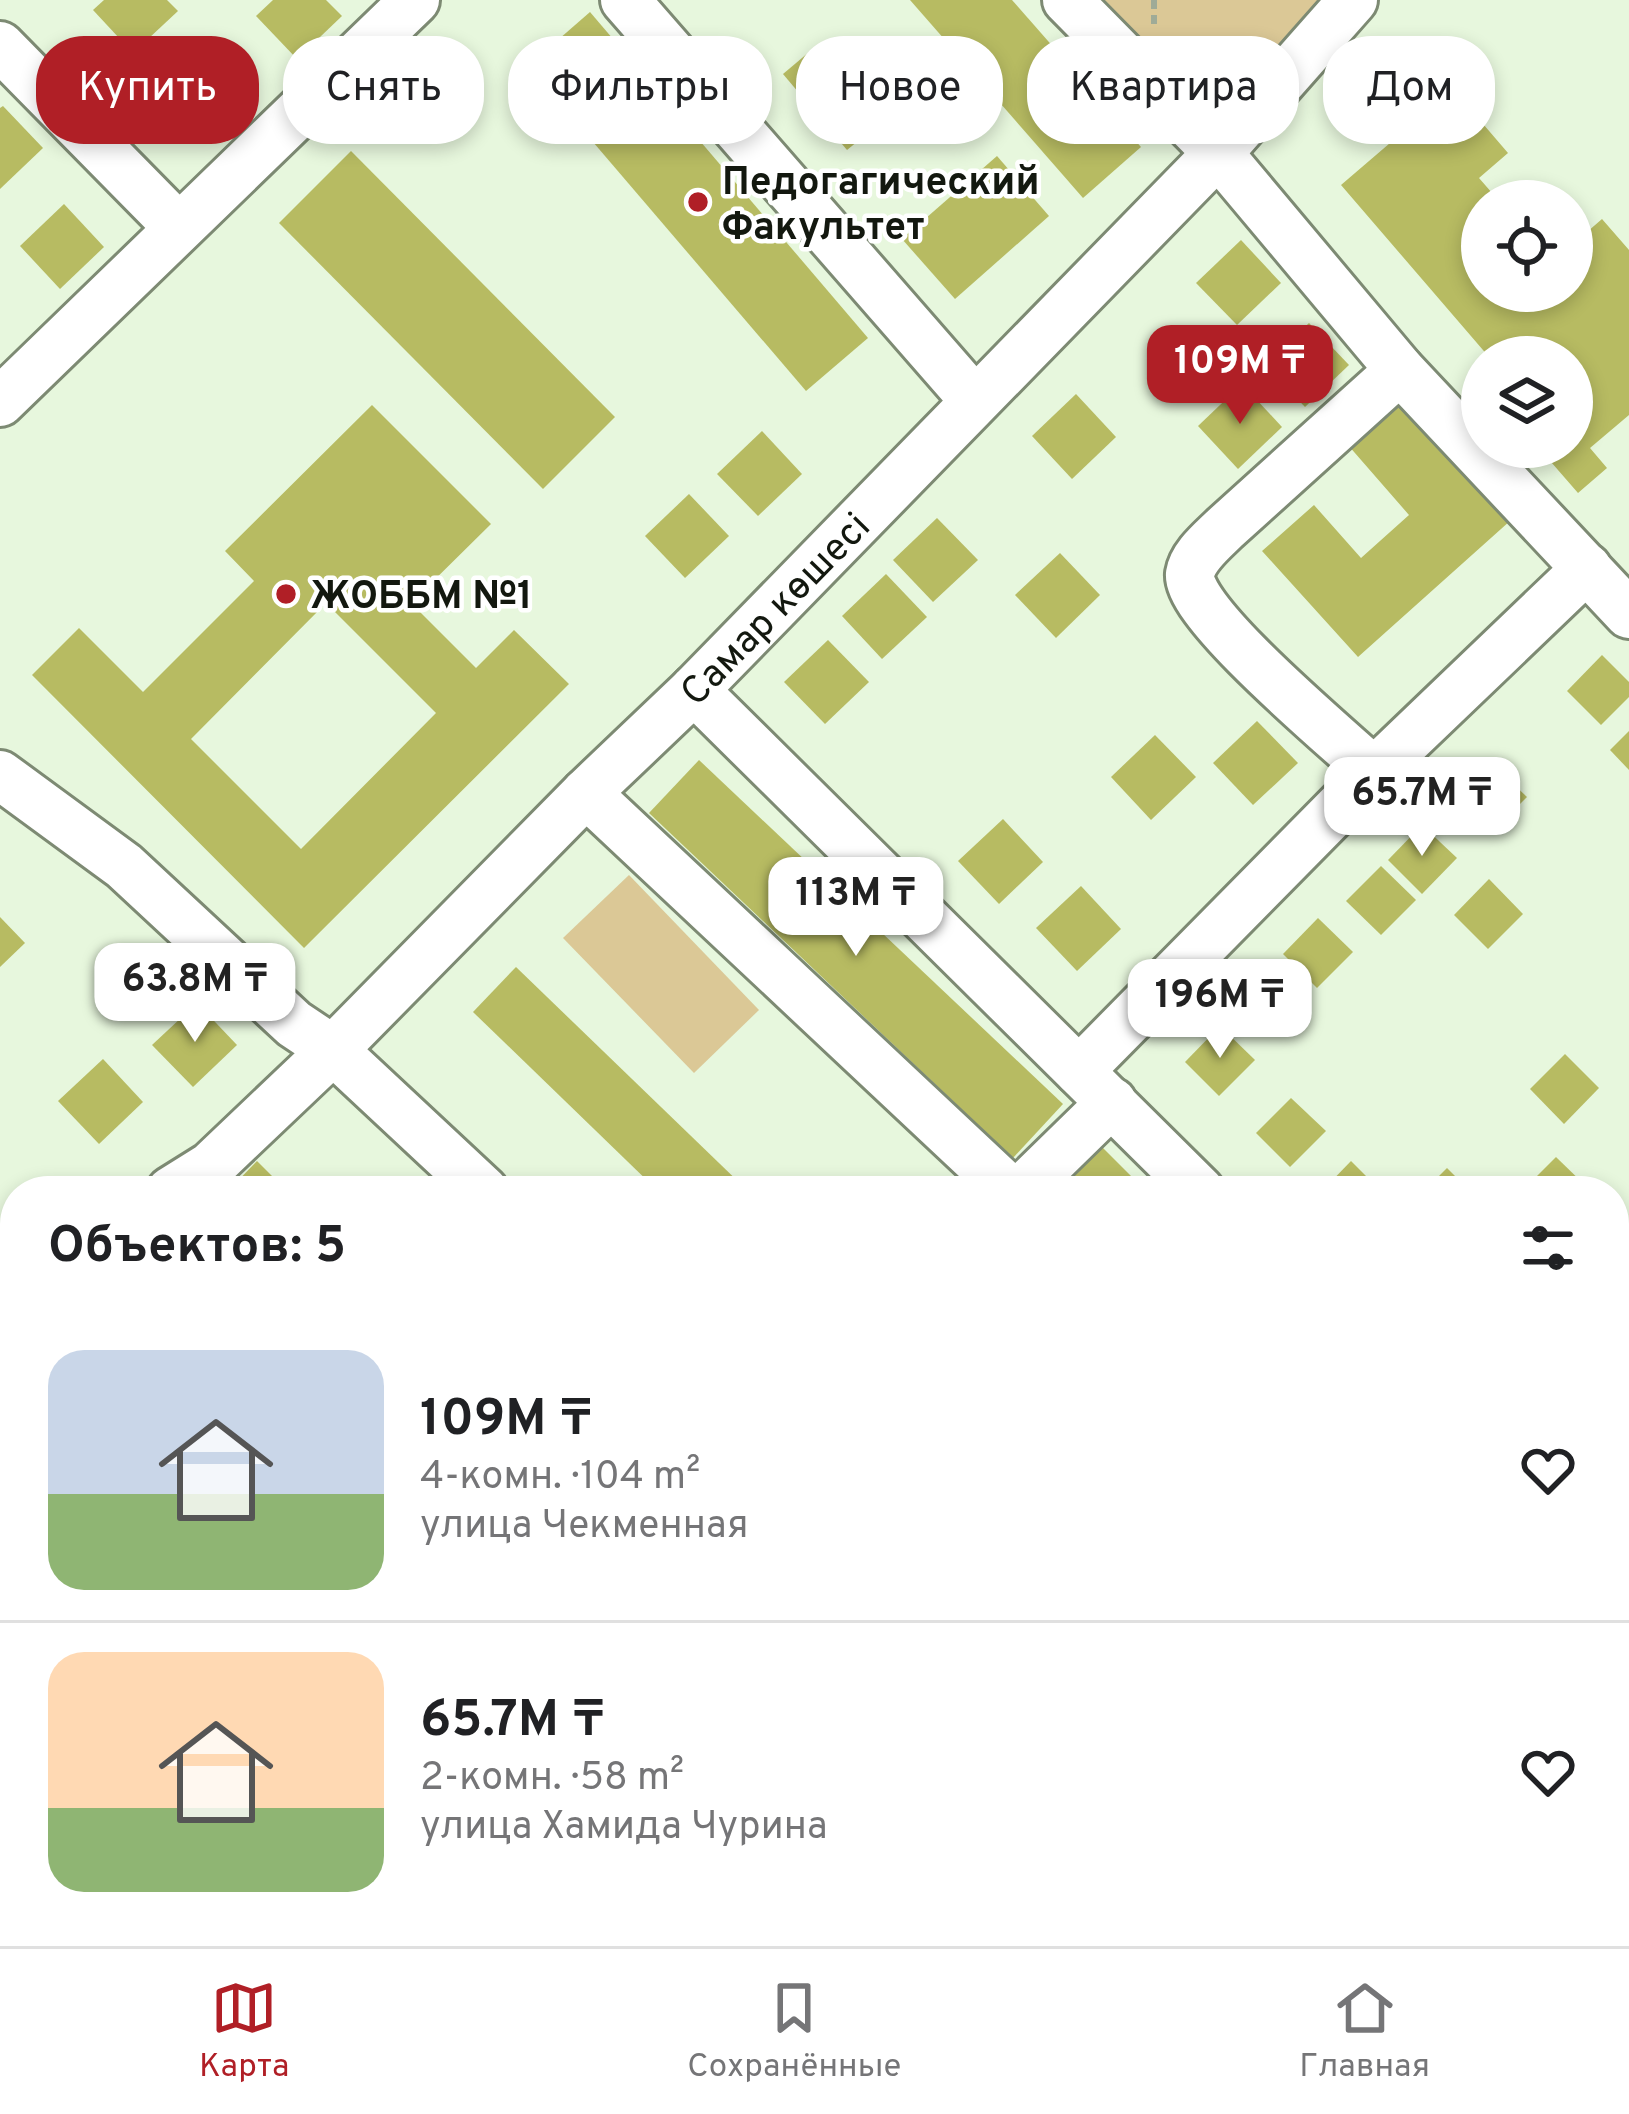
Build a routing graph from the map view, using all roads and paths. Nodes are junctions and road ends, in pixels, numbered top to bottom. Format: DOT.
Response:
graph roads {
  1 [pos="415,0"];
  2 [pos="625,0"];
  3 [pos="1067,0"];
  4 [pos="1353,0"];
  5 [pos="0,46"];
  6 [pos="1218,153"];
  7 [pos="178,227"];
  8 [pos="1400,370"];
  9 [pos="975,401"];
  10 [pos="0,402"];
  11 [pos="1587,568"];
  12 [pos="1629,614"];
  13 [pos="694,690"];
  14 [pos="1375,772"];
  15 [pos="0,775"];
  16 [pos="586,793"];
  17 [pos="333,1050"];
  18 [pos="1096,1086"];
  19 [pos="195,1176"];
  20 [pos="468,1176"];
  21 [pos="994,1176"];
  22 [pos="1032,1176"];
  23 [pos="1185,1176"];
  1 -- 7 [label="street"];
  2 -- 9 [label="street"];
  3 -- 6 [label="street"];
  4 -- 6 [label="street, Самар көшесі"];
  5 -- 7 [label="street"];
  6 -- 8 [label="street"];
  6 -- 9 [label="street, Самар көшесі"];
  7 -- 10 [label="street"];
  8 -- 11 [label="street"];
  8 -- 14 [label="street"];
  9 -- 13 [label="street, Самар көшесі"];
  11 -- 12 [label="street"];
  11 -- 14 [label="street"];
  13 -- 16 [label="street, Самар көшесі"];
  13 -- 18 [label="street"];
  14 -- 18 [label="street"];
  15 -- 17 [label="street"];
  16 -- 17 [label="street, Самар көшесі"];
  16 -- 21 [label="street"];
  17 -- 19 [label="street, Самар көшесі"];
  17 -- 20 [label="street"];
  18 -- 22 [label="street"];
  18 -- 23 [label="street"];
}
